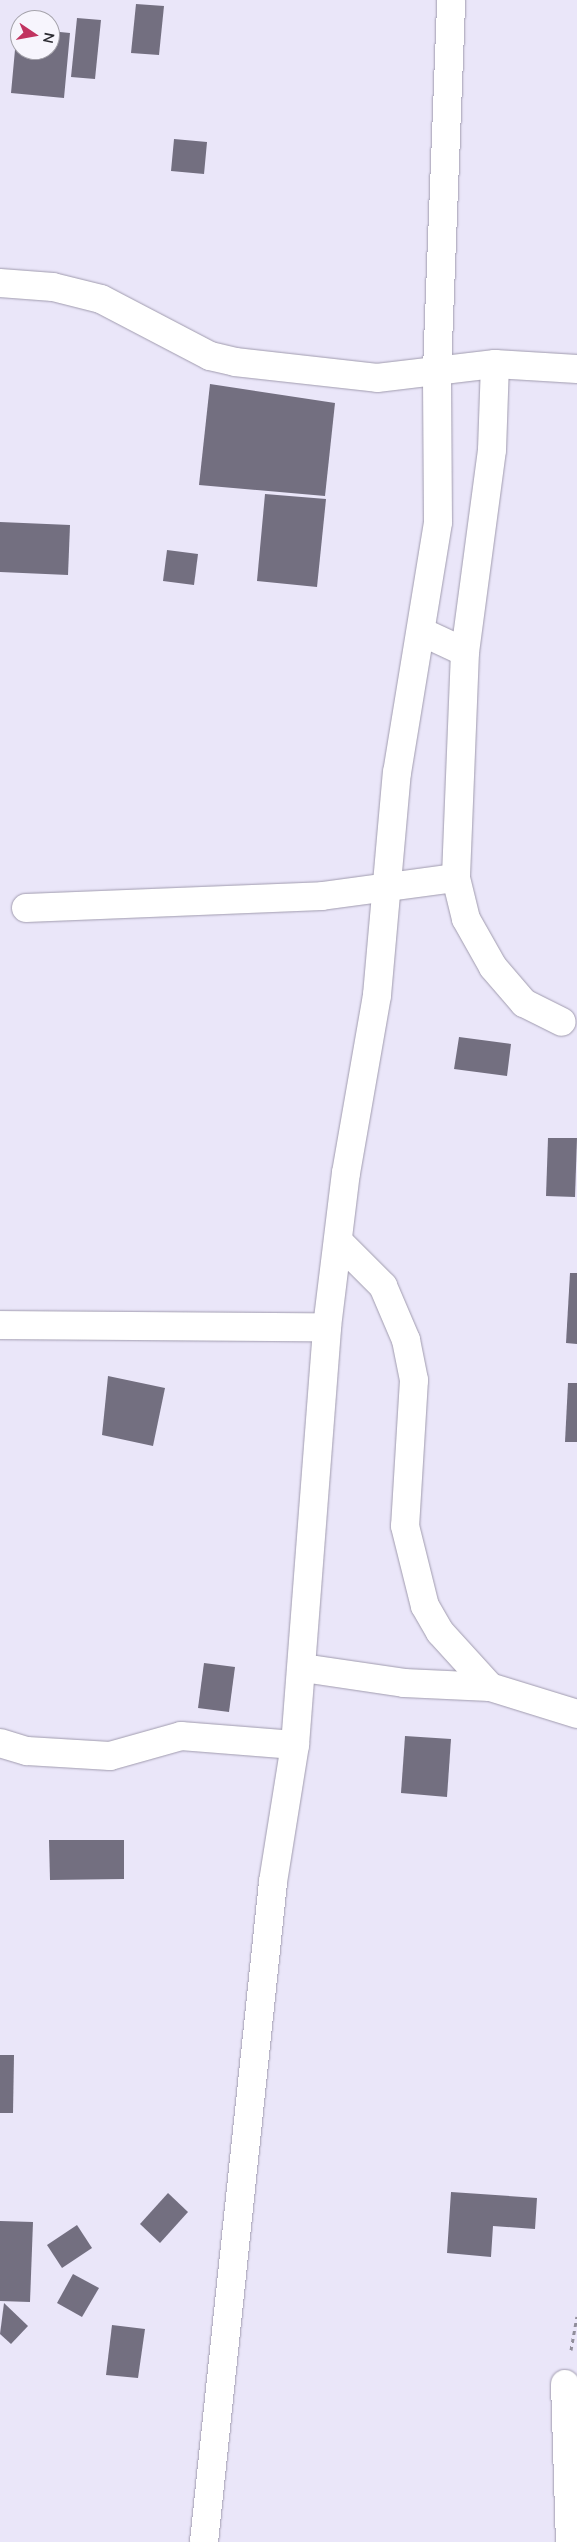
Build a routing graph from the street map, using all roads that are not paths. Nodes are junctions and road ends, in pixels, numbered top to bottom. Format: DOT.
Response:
graph roads {
  1 [pos="451,0"];
  2 [pos="0,283"];
  3 [pos="495,364"];
  4 [pos="577,369"];
  5 [pos="437,370"];
  6 [pos="422,632"];
  7 [pos="465,652"];
  8 [pos="456,878"];
  9 [pos="385,887"];
  10 [pos="26,908"];
  11 [pos="562,1022"];
  12 [pos="338,1242"];
  13 [pos="0,1325"];
  14 [pos="327,1327"];
  15 [pos="302,1668"];
  16 [pos="490,1687"];
  17 [pos="577,1714"];
  18 [pos="0,1743"];
  19 [pos="295,1745"];
  20 [pos="565,2384"];
  21 [pos="204,2542"];
  22 [pos="570,2542"];
  1 -- 5 [label="street"];
  2 -- 5 [label="street"];
  3 -- 4 [label="street"];
  3 -- 5 [label="street"];
  3 -- 7 [label="street"];
  5 -- 6 [label="street"];
  6 -- 7 [label="street"];
  6 -- 9 [label="street"];
  7 -- 8 [label="street"];
  8 -- 9 [label="street"];
  8 -- 11 [label="street"];
  9 -- 10 [label="street"];
  9 -- 12 [label="street"];
  12 -- 14 [label="street"];
  12 -- 16 [label="street"];
  13 -- 14 [label="street"];
  14 -- 15 [label="street"];
  15 -- 16 [label="street"];
  15 -- 19 [label="street"];
  16 -- 17 [label="street"];
  18 -- 19 [label="street"];
  19 -- 21 [label="street"];
  20 -- 22 [label="street"];
}
